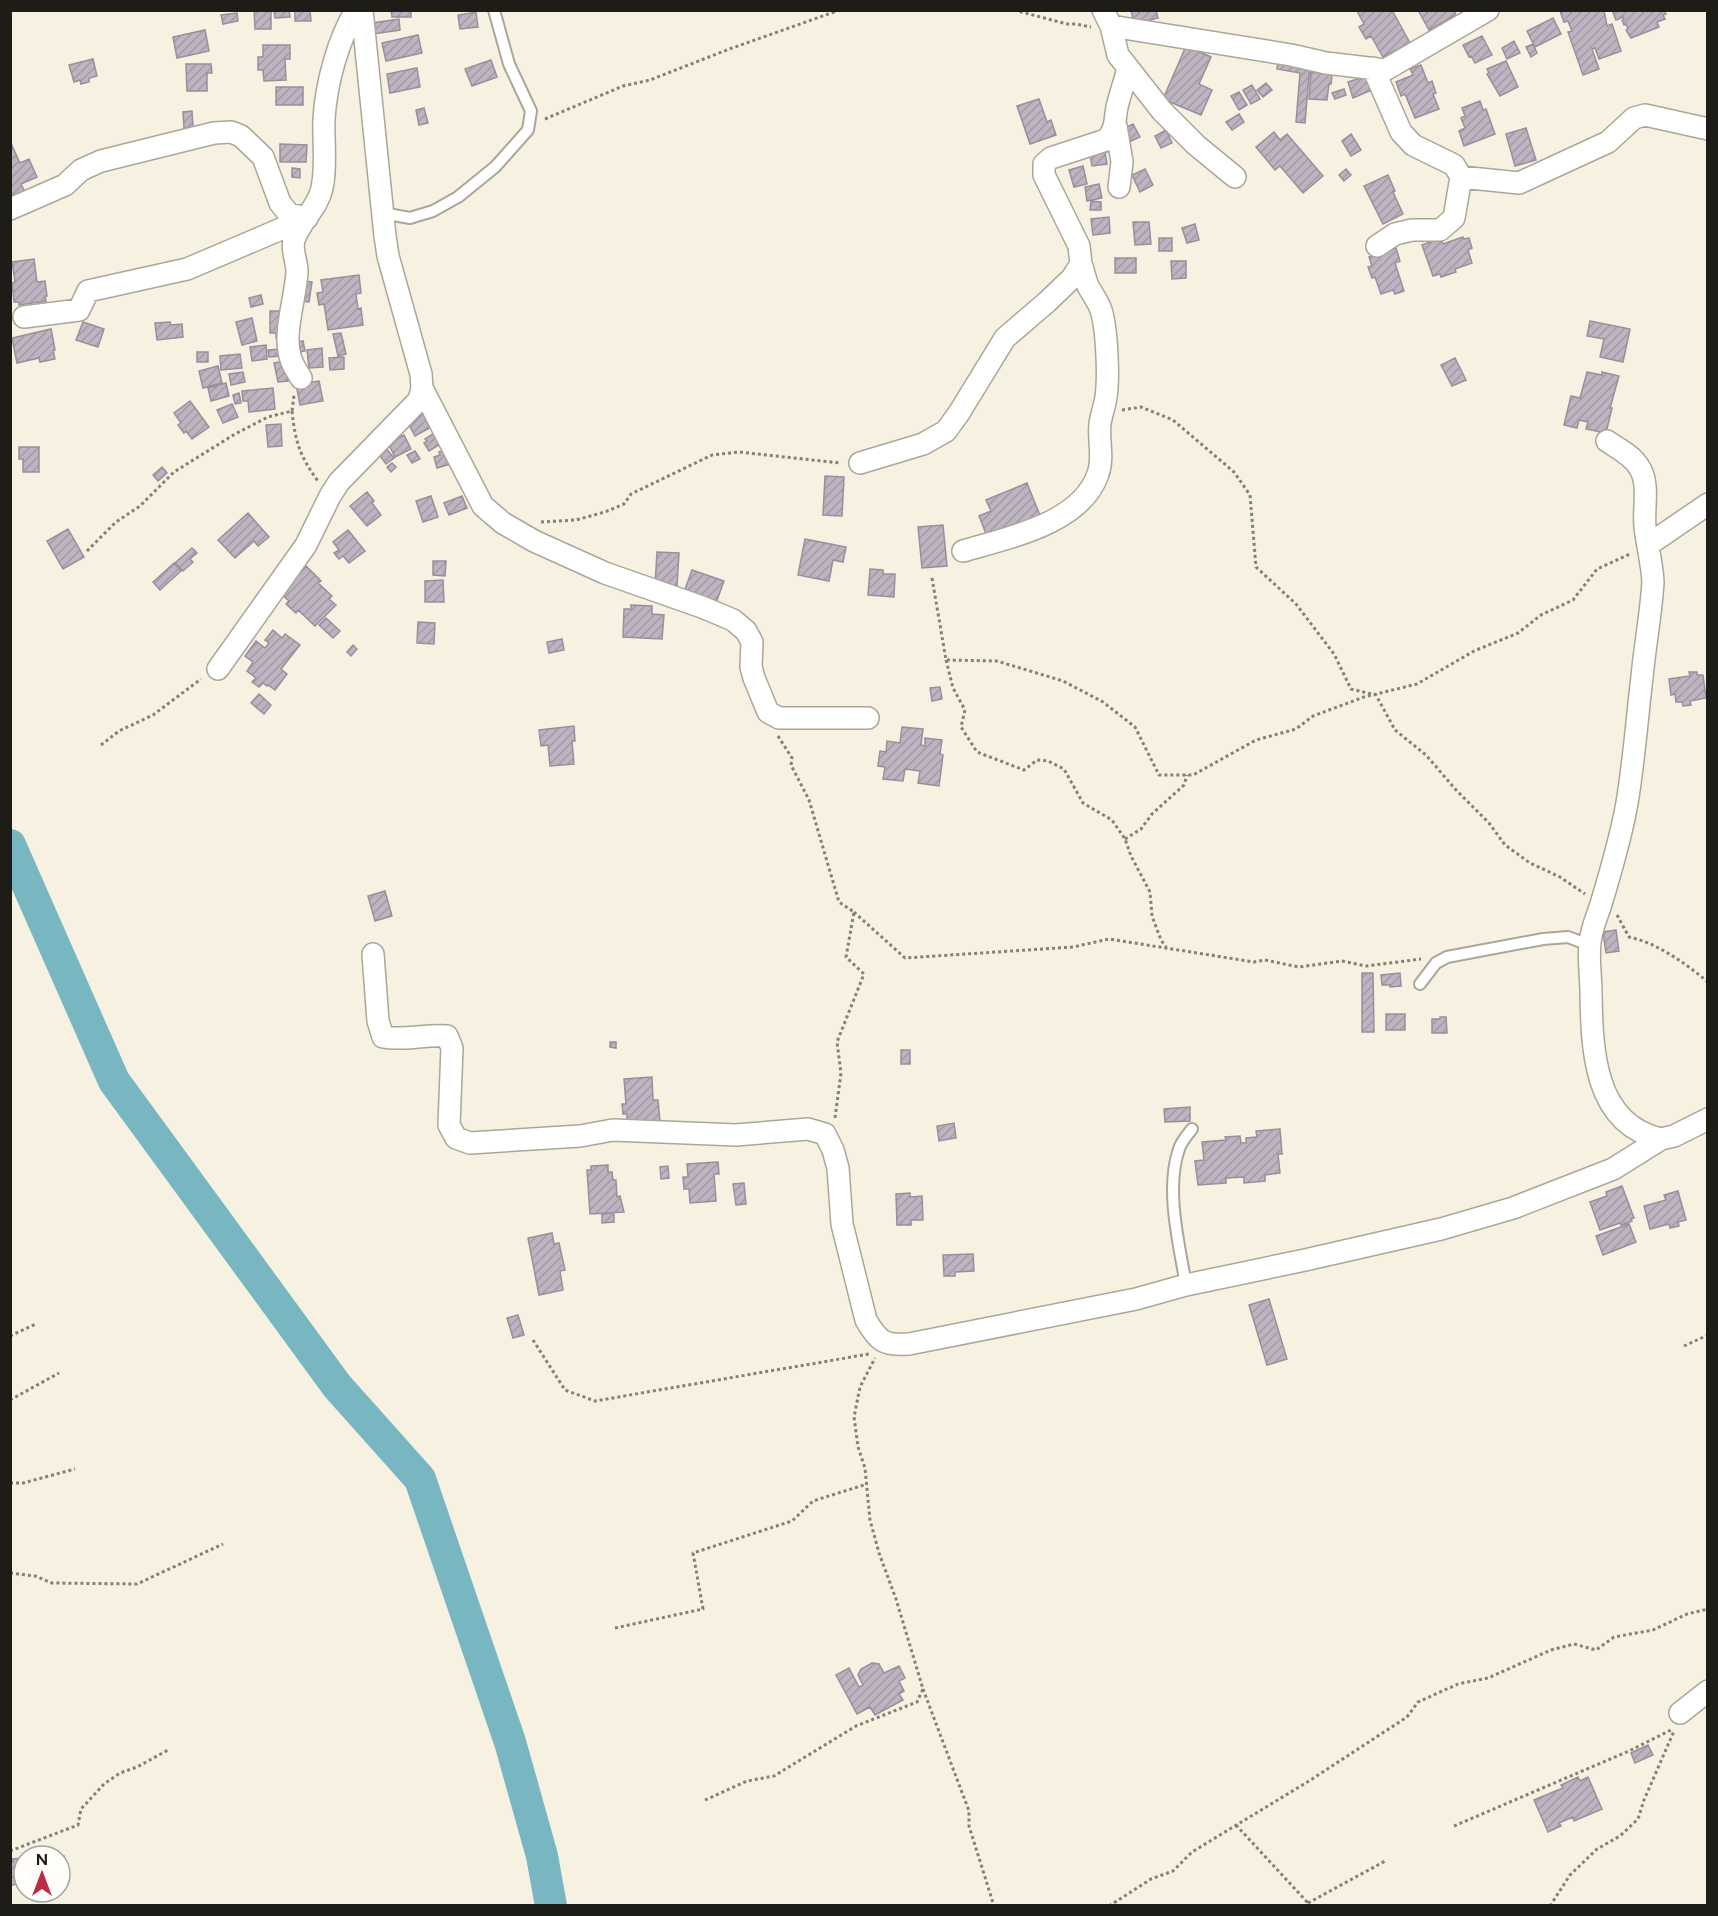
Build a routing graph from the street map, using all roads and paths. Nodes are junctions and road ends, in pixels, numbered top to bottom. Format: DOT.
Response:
graph roads {
  1 [pos="356,10"];
  2 [pos="362,10"];
  3 [pos="494,10"];
  4 [pos="835,10"];
  5 [pos="1014,10"];
  6 [pos="1488,10"];
  7 [pos="1107,18"];
  8 [pos="1128,68"];
  9 [pos="1373,68"];
  10 [pos="1116,126"];
  11 [pos="1707,129"];
  12 [pos="528,130"];
  13 [pos="1235,177"];
  14 [pos="1461,177"];
  15 [pos="1119,188"];
  16 [pos="10,209"];
  17 [pos="382,213"];
  18 [pos="307,218"];
  19 [pos="1377,246"];
  20 [pos="1081,264"];
  21 [pos="24,317"];
  22 [pos="301,378"];
  23 [pos="422,388"];
  24 [pos="292,411"];
  25 [pos="1102,414"];
  26 [pos="1607,441"];
  27 [pos="860,463"];
  28 [pos="330,496"];
  29 [pos="1707,504"];
  30 [pos="534,522"];
  31 [pos="1648,545"];
  32 [pos="963,550"];
  33 [pos="87,551"];
  34 [pos="932,578"];
  35 [pos="946,660"];
  36 [pos="218,669"];
  37 [pos="1376,695"];
  38 [pos="768,712"];
  39 [pos="868,718"];
  40 [pos="101,745"];
  41 [pos="1188,774"];
  42 [pos="1125,839"];
  43 [pos="1601,905"];
  44 [pos="854,912"];
  45 [pos="1589,945"];
  46 [pos="1167,948"];
  47 [pos="373,954"];
  48 [pos="1447,957"];
  49 [pos="1707,982"];
  50 [pos="1420,984"];
  51 [pos="1707,1119"];
  52 [pos="1192,1129"];
  53 [pos="825,1134"];
  54 [pos="1661,1139"];
  55 [pos="1186,1285"];
  56 [pos="36,1324"];
  57 [pos="1707,1335"];
  58 [pos="10,1336"];
  59 [pos="533,1340"];
  60 [pos="1684,1346"];
  61 [pos="59,1372"];
  62 [pos="10,1400"];
  63 [pos="75,1469"];
  64 [pos="10,1484"];
  65 [pos="867,1484"];
  66 [pos="223,1544"];
  67 [pos="10,1573"];
  68 [pos="1707,1609"];
  69 [pos="615,1628"];
  70 [pos="923,1689"];
  71 [pos="1707,1690"];
  72 [pos="1677,1721"];
  73 [pos="168,1750"];
  74 [pos="705,1800"];
  75 [pos="1236,1826"];
  76 [pos="1454,1826"];
  77 [pos="10,1851"];
  78 [pos="1387,1860"];
  79 [pos="1308,1904"];
  80 [pos="994,1905"];
  81 [pos="1109,1905"];
  82 [pos="1550,1905"];
  1 -- 18 [label="street"];
  2 -- 17 [label="street"];
  3 -- 12 [label="lane"];
  4 -- 12 [label="path"];
  5 -- 7 [label="path"];
  6 -- 9 [label="street"];
  7 -- 8 [label="street"];
  7 -- 9 [label="street"];
  8 -- 10 [label="street"];
  8 -- 13 [label="street"];
  9 -- 14 [label="street"];
  10 -- 15 [label="street"];
  10 -- 20 [label="street"];
  11 -- 14 [label="street"];
  12 -- 17 [label="lane"];
  14 -- 19 [label="street"];
  16 -- 18 [label="street"];
  17 -- 23 [label="street"];
  18 -- 21 [label="street"];
  18 -- 22 [label="street"];
  20 -- 25 [label="street"];
  20 -- 27 [label="street"];
  22 -- 24 [label="path"];
  23 -- 28 [label="street"];
  23 -- 38 [label="street"];
  24 -- 28 [label="path"];
  24 -- 33 [label="path"];
  25 -- 32 [label="street"];
  25 -- 37 [label="path"];
  26 -- 31 [label="street"];
  27 -- 30 [label="path"];
  28 -- 36 [label="street"];
  29 -- 31 [label="street"];
  31 -- 37 [label="path"];
  31 -- 43 [label="street"];
  34 -- 35 [label="path"];
  35 -- 41 [label="path"];
  35 -- 42 [label="path"];
  36 -- 40 [label="path"];
  37 -- 41 [label="path"];
  37 -- 43 [label="path"];
  38 -- 39 [label="street"];
  38 -- 44 [label="path"];
  41 -- 42 [label="path"];
  42 -- 46 [label="path"];
  43 -- 45 [label="street"];
  43 -- 49 [label="path"];
  44 -- 46 [label="path"];
  44 -- 53 [label="path"];
  45 -- 48 [label="lane"];
  45 -- 54 [label="street"];
  46 -- 48 [label="path"];
  47 -- 53 [label="street"];
  48 -- 50 [label="lane"];
  51 -- 54 [label="street"];
  52 -- 55 [label="lane"];
  53 -- 55 [label="street"];
  54 -- 55 [label="street"];
  56 -- 58 [label="path"];
  57 -- 60 [label="path"];
  59 -- 65 [label="path"];
  61 -- 62 [label="path"];
  63 -- 64 [label="path"];
  65 -- 69 [label="path"];
  65 -- 70 [label="path"];
  66 -- 67 [label="path"];
  68 -- 75 [label="path"];
  70 -- 74 [label="path"];
  70 -- 80 [label="path"];
  71 -- 72 [label="street"];
  72 -- 76 [label="path"];
  72 -- 82 [label="path"];
  73 -- 77 [label="path"];
  75 -- 79 [label="path"];
  75 -- 81 [label="path"];
  78 -- 79 [label="path"];
}
